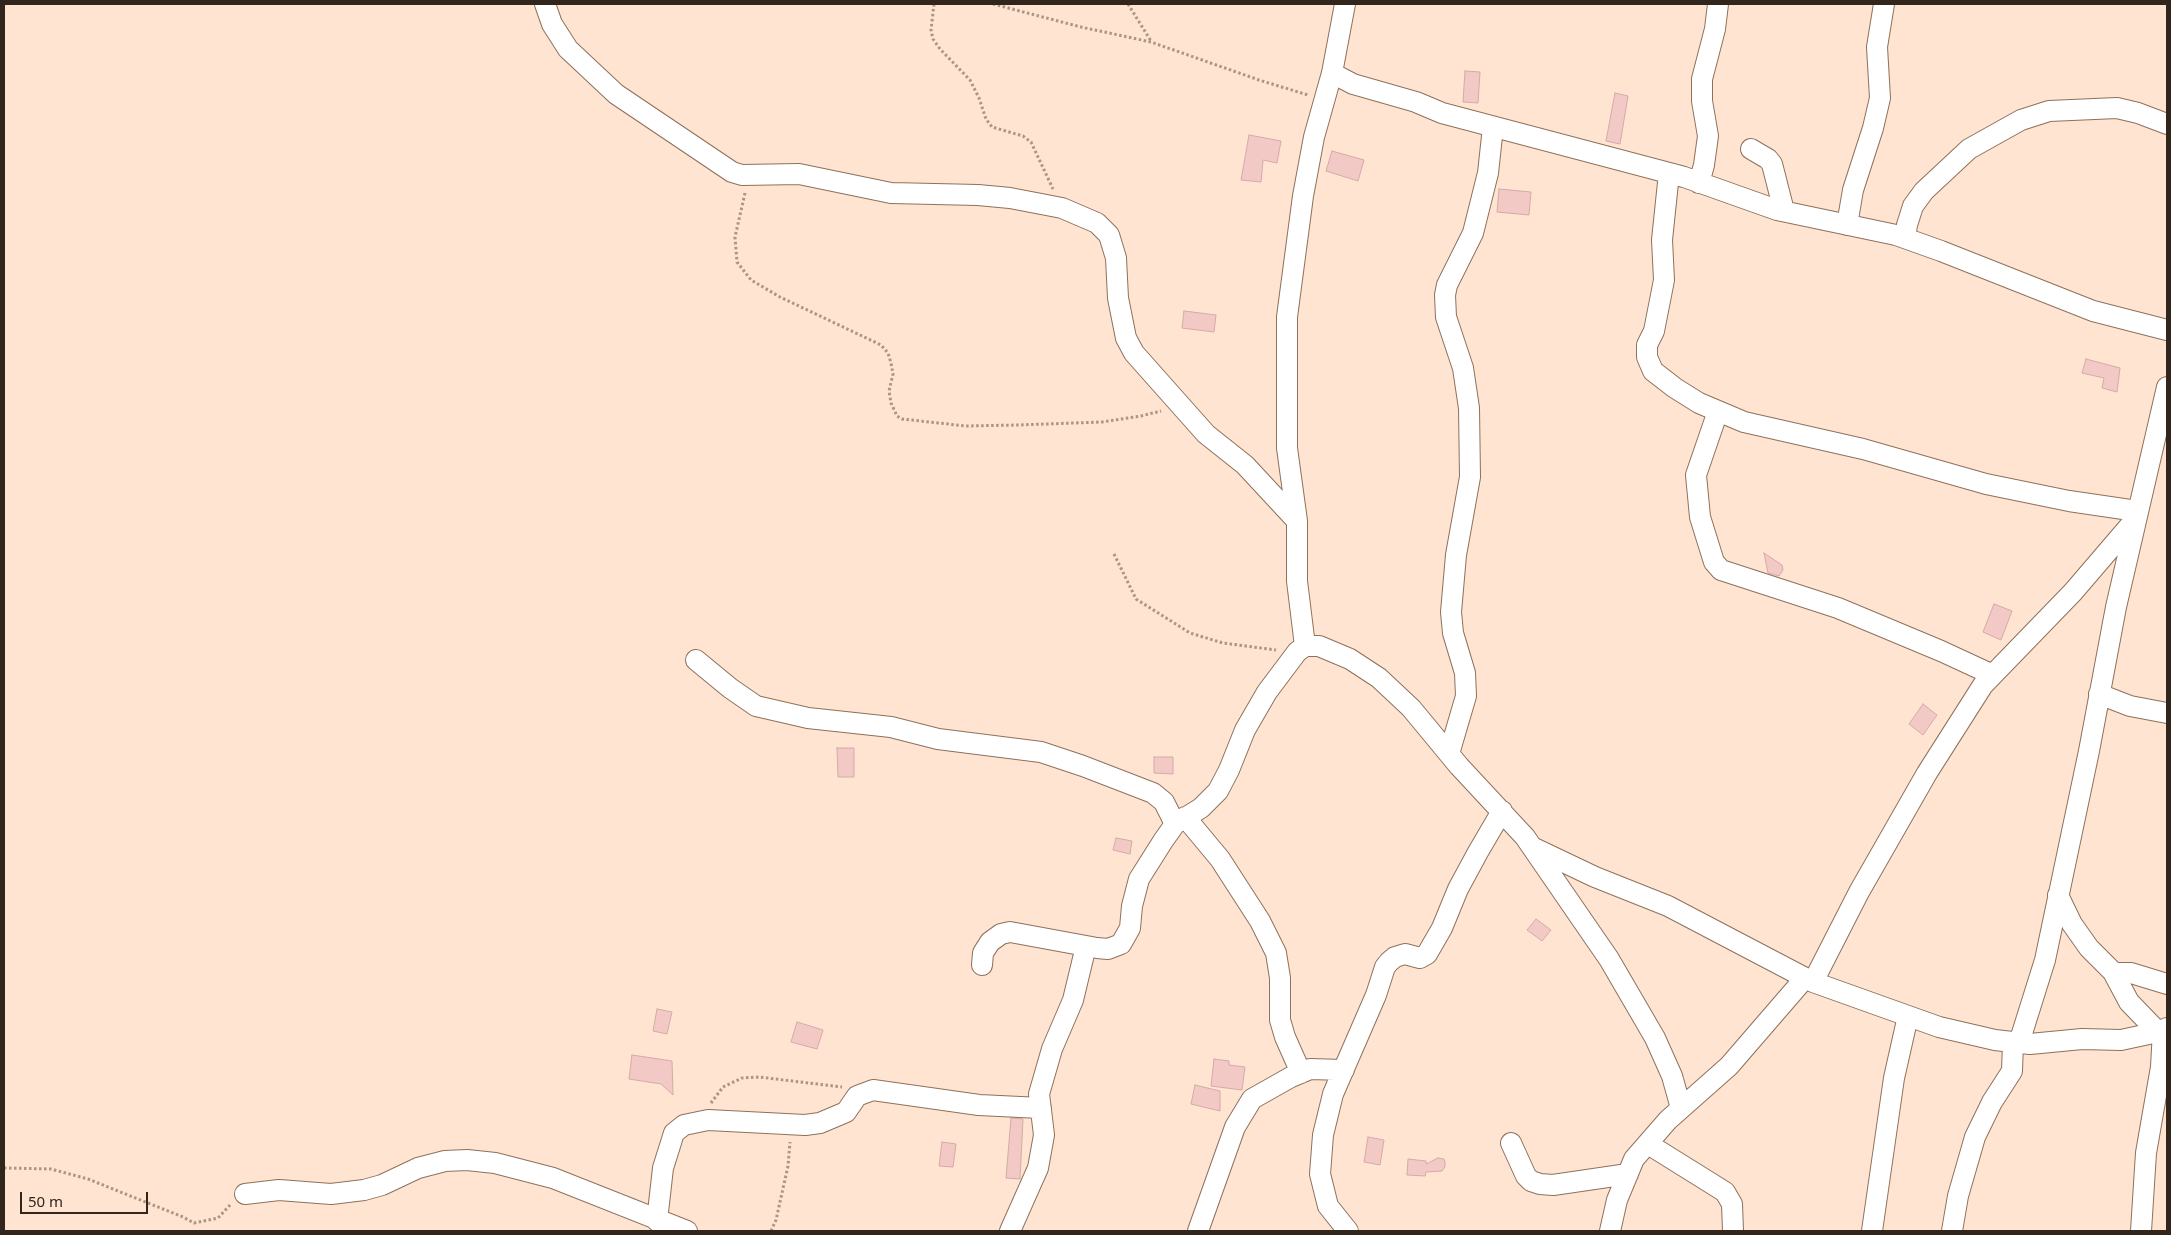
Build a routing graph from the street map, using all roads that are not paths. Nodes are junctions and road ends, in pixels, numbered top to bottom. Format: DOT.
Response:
graph roads {
  1 [pos="544,4"];
  2 [pos="1345,4"];
  3 [pos="1718,4"];
  4 [pos="1884,4"];
  5 [pos="1332,73"];
  6 [pos="2167,124"];
  7 [pos="1493,127"];
  8 [pos="1751,149"];
  9 [pos="1669,173"];
  10 [pos="1699,183"];
  11 [pos="1784,211"];
  12 [pos="1847,225"];
  13 [pos="1906,238"];
  14 [pos="2167,330"];
  15 [pos="2167,387"];
  16 [pos="1718,411"];
  17 [pos="2136,515"];
  18 [pos="1296,521"];
  19 [pos="1301,649"];
  20 [pos="696,660"];
  21 [pos="1993,675"];
  22 [pos="2099,694"];
  23 [pos="2167,713"];
  24 [pos="1449,754"];
  25 [pos="1502,811"];
  26 [pos="1180,820"];
  27 [pos="1532,846"];
  28 [pos="2058,895"];
  29 [pos="1086,946"];
  30 [pos="982,965"];
  31 [pos="2114,973"];
  32 [pos="1809,980"];
  33 [pos="2167,984"];
  34 [pos="1908,1016"];
  35 [pos="2163,1030"];
  36 [pos="2016,1042"];
  37 [pos="1344,1070"];
  38 [pos="1301,1073"];
  39 [pos="1040,1108"];
  40 [pos="1681,1108"];
  41 [pos="1511,1143"];
  42 [pos="1648,1144"];
  43 [pos="1628,1174"];
  44 [pos="246,1194"];
  45 [pos="657,1221"];
  46 [pos="687,1231"];
  47 [pos="1010,1231"];
  48 [pos="1198,1231"];
  49 [pos="1348,1231"];
  50 [pos="1610,1231"];
  51 [pos="1733,1231"];
  52 [pos="1872,1231"];
  53 [pos="1952,1231"];
  54 [pos="2141,1231"];
  1 -- 18 [label="street"];
  2 -- 5 [label="street"];
  3 -- 10 [label="street"];
  4 -- 12 [label="street"];
  5 -- 7 [label="street"];
  5 -- 18 [label="street"];
  6 -- 13 [label="street"];
  7 -- 9 [label="street"];
  7 -- 24 [label="street"];
  8 -- 11 [label="street"];
  9 -- 10 [label="street"];
  9 -- 16 [label="street"];
  10 -- 11 [label="street"];
  11 -- 12 [label="street"];
  12 -- 13 [label="street"];
  13 -- 14 [label="street"];
  15 -- 17 [label="street"];
  16 -- 17 [label="street"];
  16 -- 21 [label="street"];
  17 -- 21 [label="street"];
  17 -- 22 [label="street"];
  18 -- 19 [label="street"];
  19 -- 24 [label="street"];
  19 -- 26 [label="street"];
  20 -- 26 [label="street"];
  21 -- 32 [label="street"];
  22 -- 23 [label="street"];
  22 -- 28 [label="street"];
  24 -- 25 [label="street"];
  25 -- 27 [label="street"];
  25 -- 37 [label="street"];
  26 -- 29 [label="street"];
  26 -- 38 [label="street"];
  27 -- 32 [label="street"];
  27 -- 40 [label="street"];
  28 -- 31 [label="street"];
  28 -- 36 [label="street"];
  29 -- 30 [label="street"];
  29 -- 39 [label="street"];
  31 -- 33 [label="street"];
  31 -- 35 [label="street"];
  32 -- 34 [label="street"];
  32 -- 40 [label="street"];
  34 -- 36 [label="street"];
  34 -- 52 [label="street"];
  35 -- 36 [label="street"];
  35 -- 54 [label="street"];
  36 -- 53 [label="street"];
  37 -- 38 [label="street"];
  37 -- 49 [label="street"];
  38 -- 48 [label="street"];
  39 -- 45 [label="street"];
  39 -- 47 [label="street"];
  40 -- 42 [label="street"];
  41 -- 43 [label="street"];
  42 -- 43 [label="street"];
  42 -- 51 [label="street"];
  43 -- 50 [label="street"];
  44 -- 45 [label="street"];
  45 -- 46 [label="street"];
}
